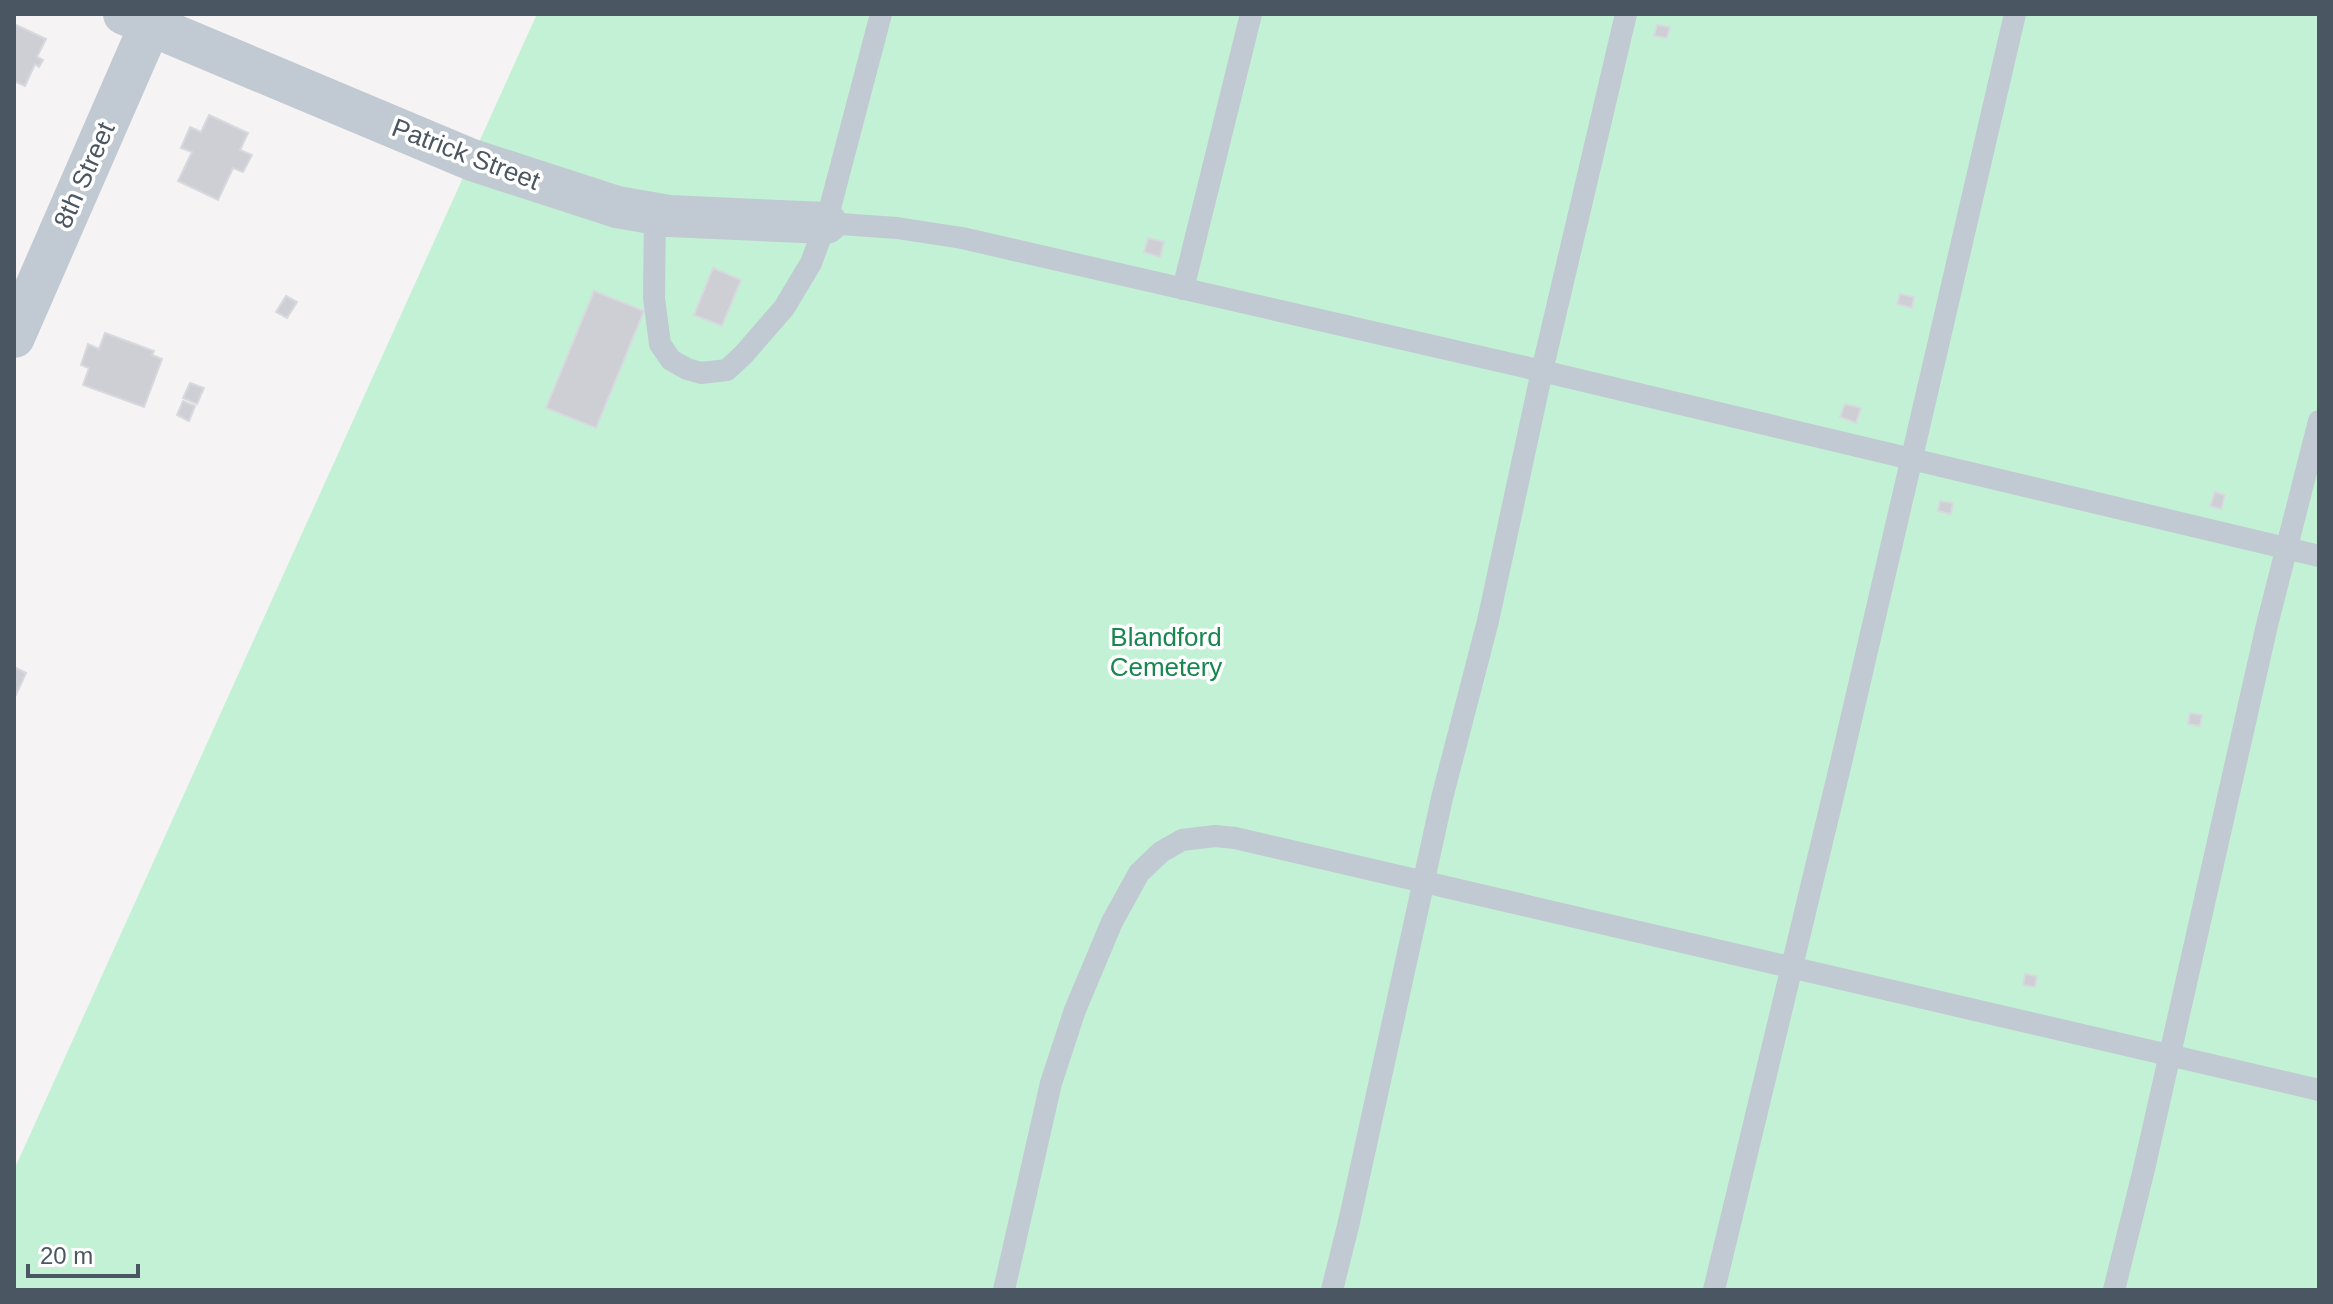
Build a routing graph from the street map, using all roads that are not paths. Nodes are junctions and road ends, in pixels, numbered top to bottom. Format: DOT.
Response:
graph roads {
  1 [pos="881,14"];
  2 [pos="1251,14"];
  3 [pos="1626,14"];
  4 [pos="2015,14"];
  5 [pos="143,18"];
  6 [pos="655,213"];
  7 [pos="826,223"];
  8 [pos="1183,289"];
  9 [pos="14,337"];
  10 [pos="1542,371"];
  11 [pos="2319,421"];
  12 [pos="1912,459"];
  13 [pos="2286,549"];
  14 [pos="2319,556"];
  15 [pos="1424,880"];
  16 [pos="1791,966"];
  17 [pos="2170,1055"];
  18 [pos="2319,1090"];
  19 [pos="1004,1290"];
  20 [pos="1332,1290"];
  21 [pos="1714,1290"];
  22 [pos="2114,1290"];
  1 -- 7 [label="lane"];
  2 -- 8 [label="lane"];
  3 -- 10 [label="lane"];
  4 -- 12 [label="lane"];
  5 -- 6 [label="street, Patrick Street"];
  5 -- 9 [label="street, 8th Street"];
  6 -- 7 [label="street, Patrick Street"];
  6 -- 7 [label="lane"];
  7 -- 8 [label="lane"];
  8 -- 10 [label="lane"];
  10 -- 12 [label="lane"];
  10 -- 15 [label="lane"];
  11 -- 13 [label="lane"];
  12 -- 13 [label="lane"];
  12 -- 16 [label="lane"];
  13 -- 14 [label="lane"];
  13 -- 17 [label="lane"];
  15 -- 16 [label="lane"];
  15 -- 19 [label="lane"];
  15 -- 20 [label="lane"];
  16 -- 17 [label="lane"];
  16 -- 21 [label="lane"];
  17 -- 18 [label="lane"];
  17 -- 22 [label="lane"];
}
